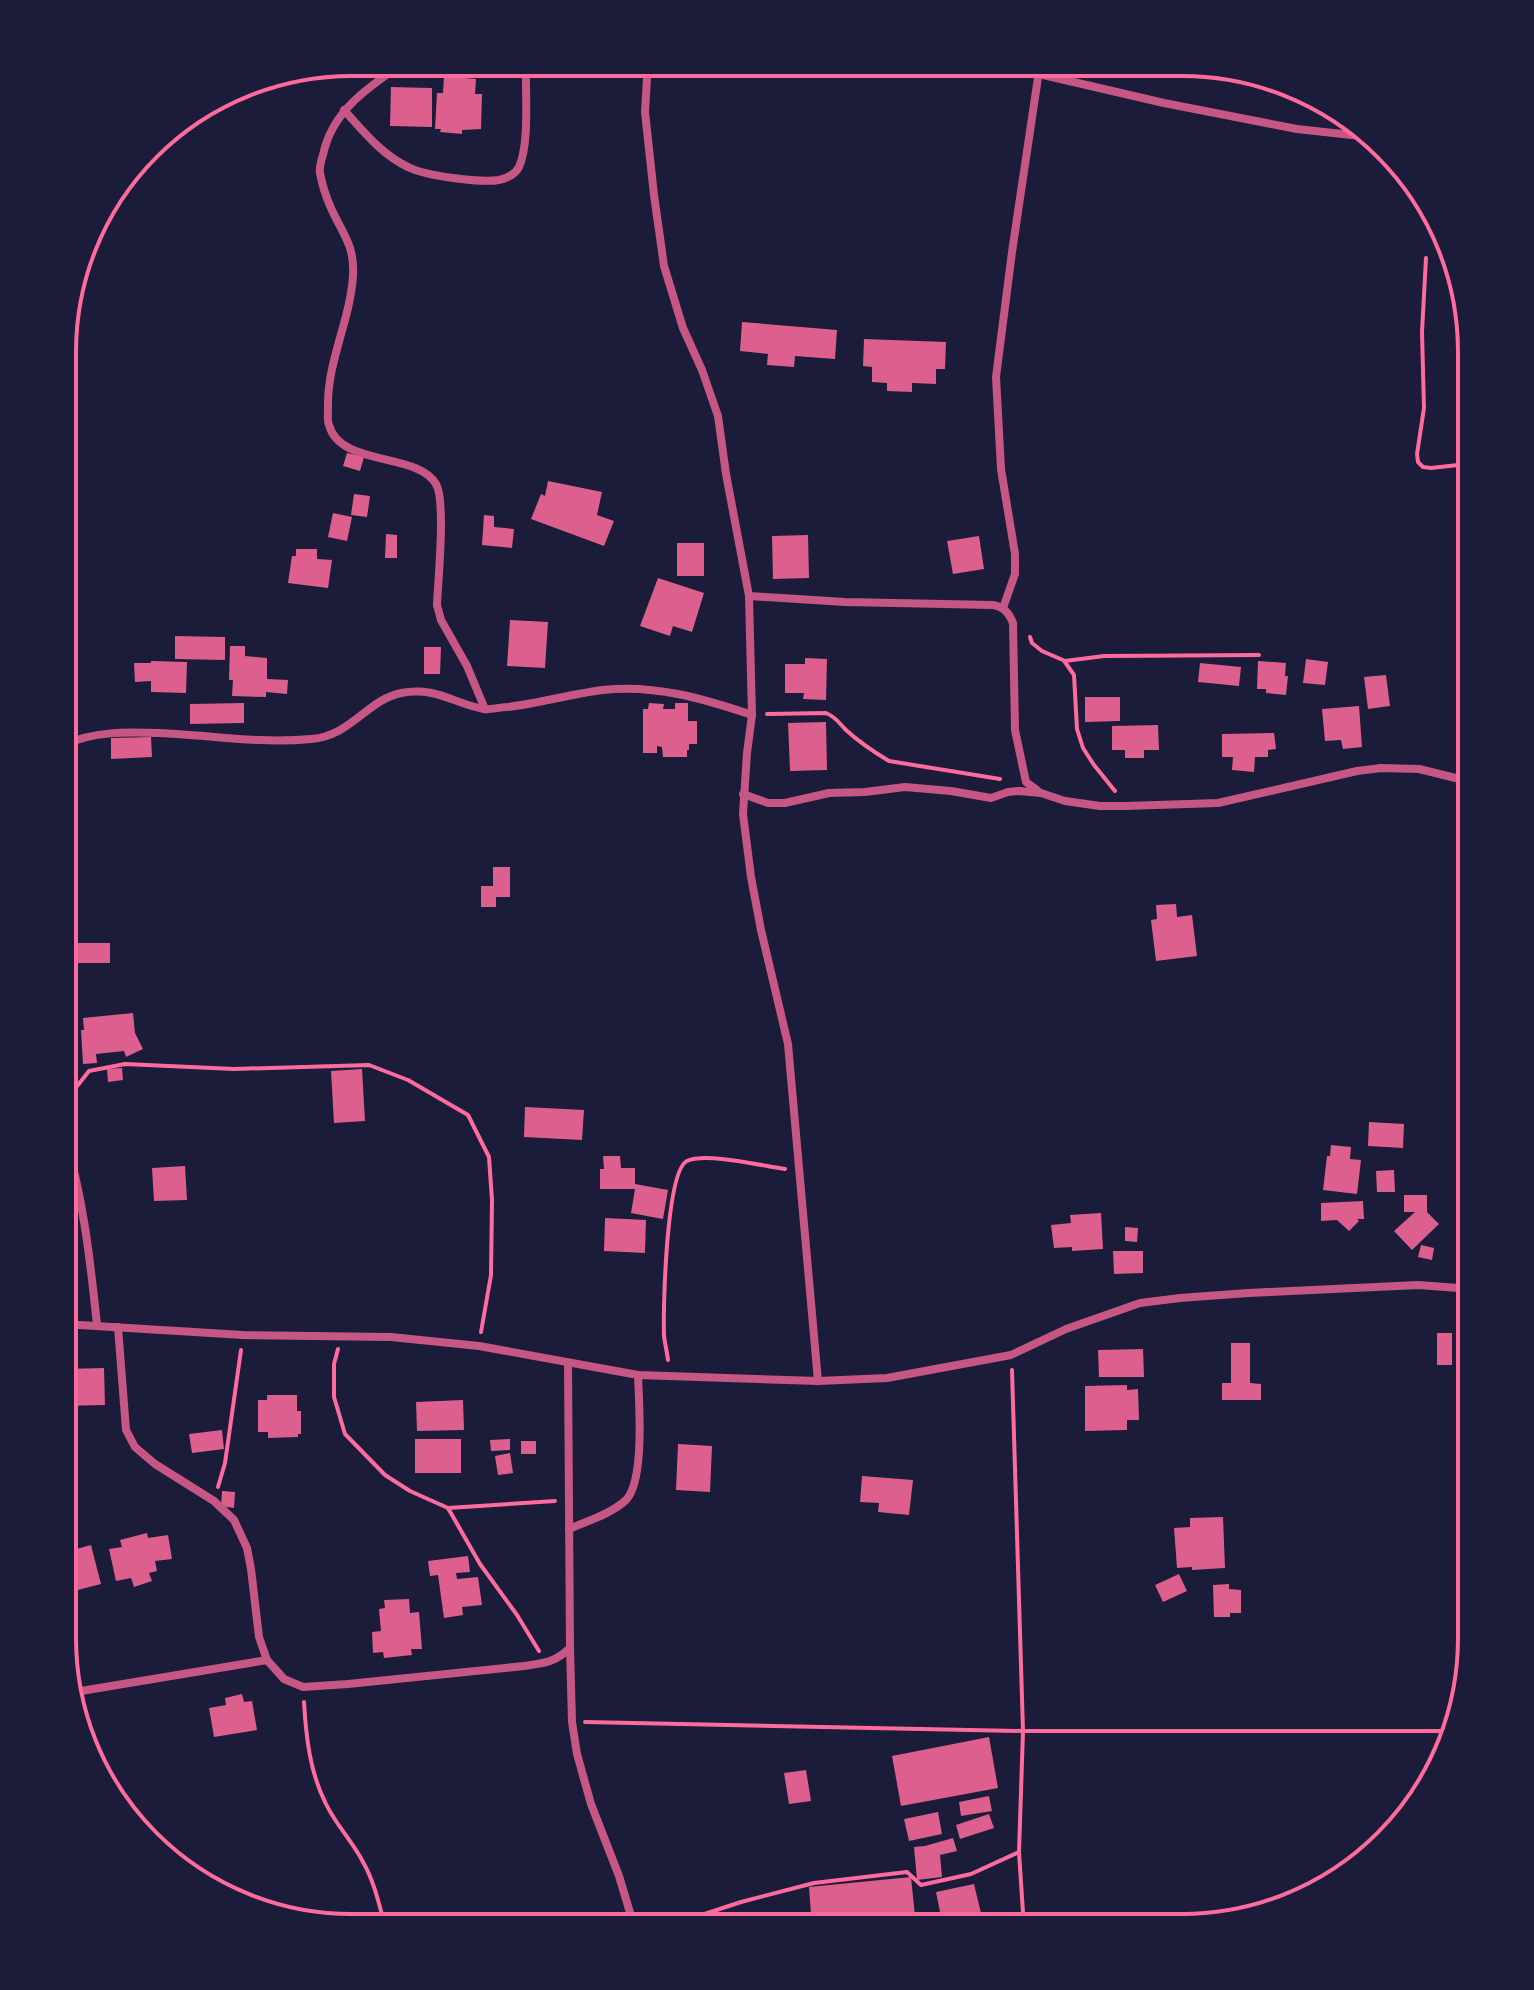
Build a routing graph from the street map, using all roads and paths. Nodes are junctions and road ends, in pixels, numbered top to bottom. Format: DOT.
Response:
graph roads {
  1 [pos="1039,76"];
  2 [pos="1048,76"];
  3 [pos="382,77"];
  4 [pos="526,77"];
  5 [pos="647,77"];
  6 [pos="344,110"];
  7 [pos="1352,135"];
  8 [pos="1426,258"];
  9 [pos="1458,465"];
  10 [pos="749,596"];
  11 [pos="1003,608"];
  12 [pos="1028,628"];
  13 [pos="1259,655"];
  14 [pos="1065,661"];
  15 [pos="485,709"];
  16 [pos="752,715"];
  17 [pos="76,740"];
  18 [pos="1458,778"];
  19 [pos="1026,782"];
  20 [pos="1041,793"];
  21 [pos="743,794"];
  22 [pos="1125,806"];
  23 [pos="76,1087"];
  24 [pos="799,1172"];
  25 [pos="76,1176"];
  26 [pos="1457,1288"];
  27 [pos="76,1324"];
  28 [pos="97,1325"];
  29 [pos="118,1327"];
  30 [pos="243,1335"];
  31 [pos="341,1336"];
  32 [pos="479,1346"];
  33 [pos="1011,1355"];
  34 [pos="568,1364"];
  35 [pos="638,1375"];
  36 [pos="670,1376"];
  37 [pos="818,1381"];
  38 [pos="570,1500"];
  39 [pos="214,1501"];
  40 [pos="448,1508"];
  41 [pos="569,1529"];
  42 [pos="570,1648"];
  43 [pos="267,1660"];
  44 [pos="547,1663"];
  45 [pos="303,1687"];
  46 [pos="81,1691"];
  47 [pos="572,1722"];
  48 [pos="1023,1731"];
  49 [pos="1441,1731"];
  50 [pos="1019,1852"];
  51 [pos="382,1914"];
  52 [pos="630,1914"];
  53 [pos="705,1914"];
  54 [pos="1023,1914"];
  1 -- 11 [label="street"];
  2 -- 7 [label="street"];
  3 -- 6 [label="street"];
  4 -- 6 [label="street"];
  5 -- 10 [label="street"];
  6 -- 15 [label="street"];
  8 -- 9 [label="path"];
  10 -- 11 [label="street"];
  10 -- 16 [label="street"];
  11 -- 19 [label="street"];
  12 -- 14 [label="path"];
  13 -- 14 [label="path"];
  14 -- 22 [label="path"];
  15 -- 16 [label="street"];
  15 -- 17 [label="street"];
  16 -- 19 [label="path"];
  16 -- 21 [label="street"];
  18 -- 22 [label="street"];
  19 -- 20 [label="street"];
  20 -- 21 [label="street"];
  20 -- 22 [label="street"];
  21 -- 24 [label="street"];
  23 -- 32 [label="path"];
  24 -- 36 [label="path"];
  24 -- 37 [label="street"];
  25 -- 28 [label="street"];
  26 -- 33 [label="street"];
  27 -- 28 [label="street"];
  28 -- 29 [label="street"];
  29 -- 30 [label="street"];
  29 -- 39 [label="street"];
  30 -- 31 [label="street"];
  30 -- 39 [label="path"];
  31 -- 32 [label="street"];
  31 -- 40 [label="path"];
  32 -- 34 [label="street"];
  33 -- 37 [label="street"];
  33 -- 48 [label="path"];
  34 -- 35 [label="street"];
  34 -- 38 [label="street"];
  35 -- 36 [label="street"];
  35 -- 41 [label="street"];
  36 -- 37 [label="street"];
  38 -- 40 [label="path"];
  38 -- 41 [label="street"];
  39 -- 43 [label="street"];
  40 -- 44 [label="path"];
  41 -- 42 [label="street"];
  42 -- 44 [label="street"];
  42 -- 47 [label="street"];
  43 -- 45 [label="street"];
  43 -- 46 [label="street"];
  44 -- 45 [label="street"];
  45 -- 51 [label="path"];
  47 -- 48 [label="path"];
  47 -- 52 [label="street"];
  48 -- 49 [label="path"];
  48 -- 50 [label="path"];
  50 -- 53 [label="path"];
  50 -- 54 [label="path"];
}
